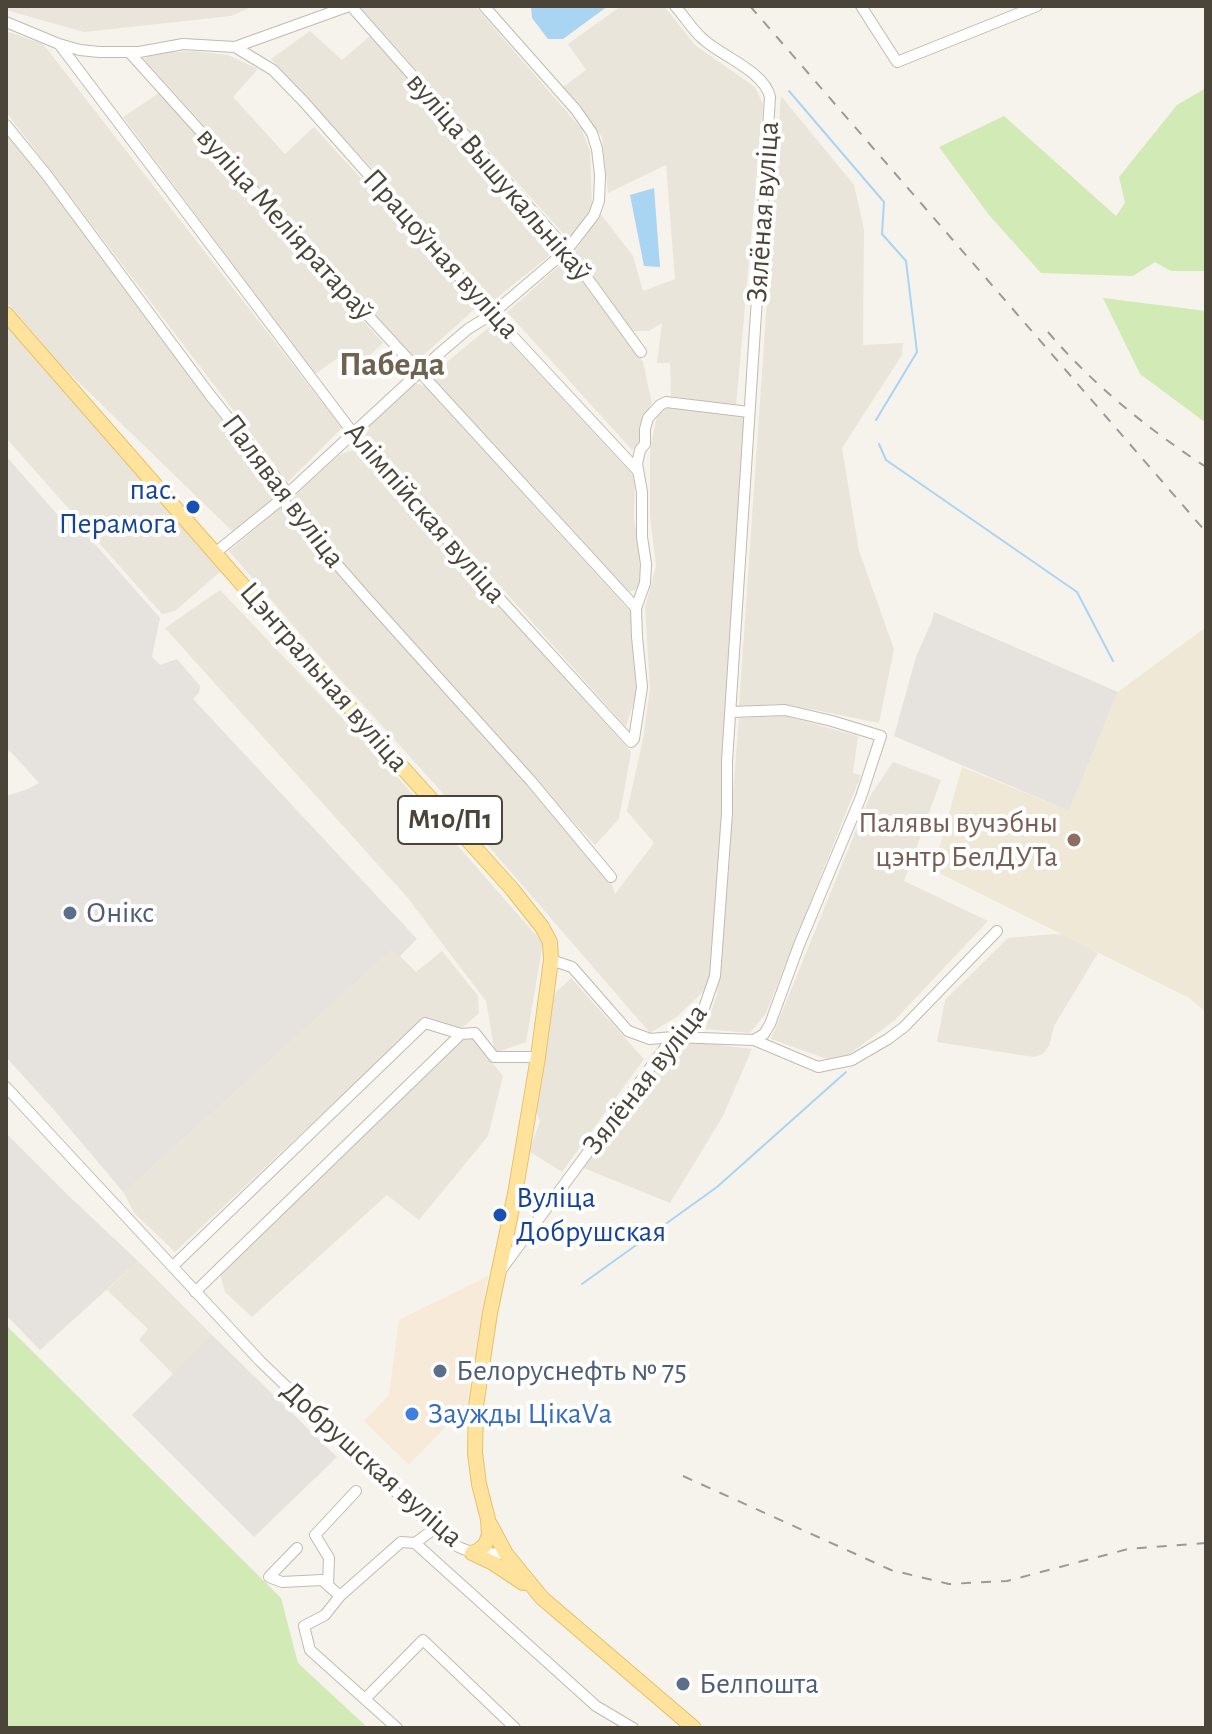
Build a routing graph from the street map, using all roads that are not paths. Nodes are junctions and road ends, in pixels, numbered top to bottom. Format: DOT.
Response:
graph roads {
  1 [pos="350,6"];
  2 [pos="484,6"];
  3 [pos="675,6"];
  4 [pos="861,6"];
  5 [pos="1037,6"];
  6 [pos="6,22"];
  7 [pos="59,44"];
  8 [pos="235,47"];
  9 [pos="129,52"];
  10 [pos="6,125"];
  11 [pos="567,250"];
  12 [pos="6,314"];
  13 [pos="492,314"];
  14 [pos="641,352"];
  15 [pos="419,371"];
  16 [pos="749,412"];
  17 [pos="353,433"];
  18 [pos="638,471"];
  19 [pos="283,498"];
  20 [pos="215,553"];
  21 [pos="636,608"];
  22 [pos="732,712"];
  23 [pos="611,877"];
  24 [pos="997,931"];
  25 [pos="551,960"];
  26 [pos="461,1034"];
  27 [pos="673,1037"];
  28 [pos="754,1040"];
  29 [pos="538,1057"];
  30 [pos="6,1087"];
  31 [pos="173,1266"];
  32 [pos="497,1276"];
  33 [pos="195,1292"];
  34 [pos="356,1491"];
  35 [pos="488,1519"];
  36 [pos="434,1529"];
  37 [pos="415,1543"];
  38 [pos="297,1548"];
  39 [pos="472,1553"];
  40 [pos="506,1554"];
  41 [pos="328,1585"];
  42 [pos="340,1596"];
  43 [pos="542,1598"];
  44 [pos="366,1698"];
  45 [pos="397,1728"];
  46 [pos="515,1728"];
  47 [pos="633,1728"];
  48 [pos="694,1728"];
  1 -- 8 [label="street"];
  1 -- 11 [label="street, вуліца Вышукальнікаў"];
  2 -- 11 [label="street"];
  3 -- 16 [label="street, Зялёная вуліца"];
  4 -- 5 [label="street"];
  6 -- 7 [label="street"];
  7 -- 9 [label="street"];
  7 -- 17 [label="street, Алімпійская вуліца"];
  8 -- 9 [label="street"];
  8 -- 13 [label="street, Працоўная вуліца"];
  9 -- 15 [label="street, вуліца Меліяратараў"];
  10 -- 19 [label="street, Палявая вуліца"];
  11 -- 13 [label="street"];
  11 -- 14 [label="street, вуліца Вышукальнікаў"];
  12 -- 20 [label="main road, Цэнтральная вуліца / М10/П1"];
  13 -- 15 [label="street"];
  13 -- 18 [label="street, Працоўная вуліца"];
  15 -- 17 [label="street"];
  15 -- 21 [label="street, вуліца Меліяратараў"];
  16 -- 18 [label="street"];
  16 -- 22 [label="street, Зялёная вуліца"];
  17 -- 19 [label="street"];
  17 -- 21 [label="street, Алімпійская вуліца"];
  18 -- 21 [label="street"];
  19 -- 20 [label="street"];
  19 -- 23 [label="street, Палявая вуліца"];
  20 -- 25 [label="main road, Цэнтральная вуліца / М10/П1"];
  22 -- 27 [label="street, Зялёная вуліца"];
  22 -- 28 [label="street"];
  24 -- 28 [label="street"];
  25 -- 27 [label="street"];
  25 -- 29 [label="main road, Цэнтральная вуліца / М10/П1"];
  26 -- 29 [label="street"];
  26 -- 31 [label="street"];
  26 -- 33 [label="street"];
  27 -- 28 [label="street"];
  27 -- 32 [label="street, Зялёная вуліца"];
  29 -- 32 [label="main road, Цэнтральная вуліца / М10/П1"];
  30 -- 31 [label="street, Добрушская вуліца"];
  31 -- 33 [label="street, Добрушская вуліца"];
  32 -- 35 [label="main road, М10/П1"];
  33 -- 36 [label="street, Добрушская вуліца"];
  34 -- 41 [label="street"];
  35 -- 39 [label="main road"];
  35 -- 40 [label="main road, М10/П1"];
  36 -- 37 [label="street"];
  36 -- 39 [label="street, Добрушская вуліца"];
  37 -- 42 [label="street"];
  37 -- 47 [label="street"];
  38 -- 41 [label="street"];
  39 -- 40 [label="street, Добрушская вуліца"];
  39 -- 43 [label="main road"];
  40 -- 43 [label="main road, Добрушская вуліца / М10/П1"];
  41 -- 42 [label="street"];
  42 -- 44 [label="street"];
  43 -- 48 [label="main road, Добрушская вуліца / М10/П1"];
  44 -- 45 [label="street"];
  44 -- 46 [label="street"];
}
